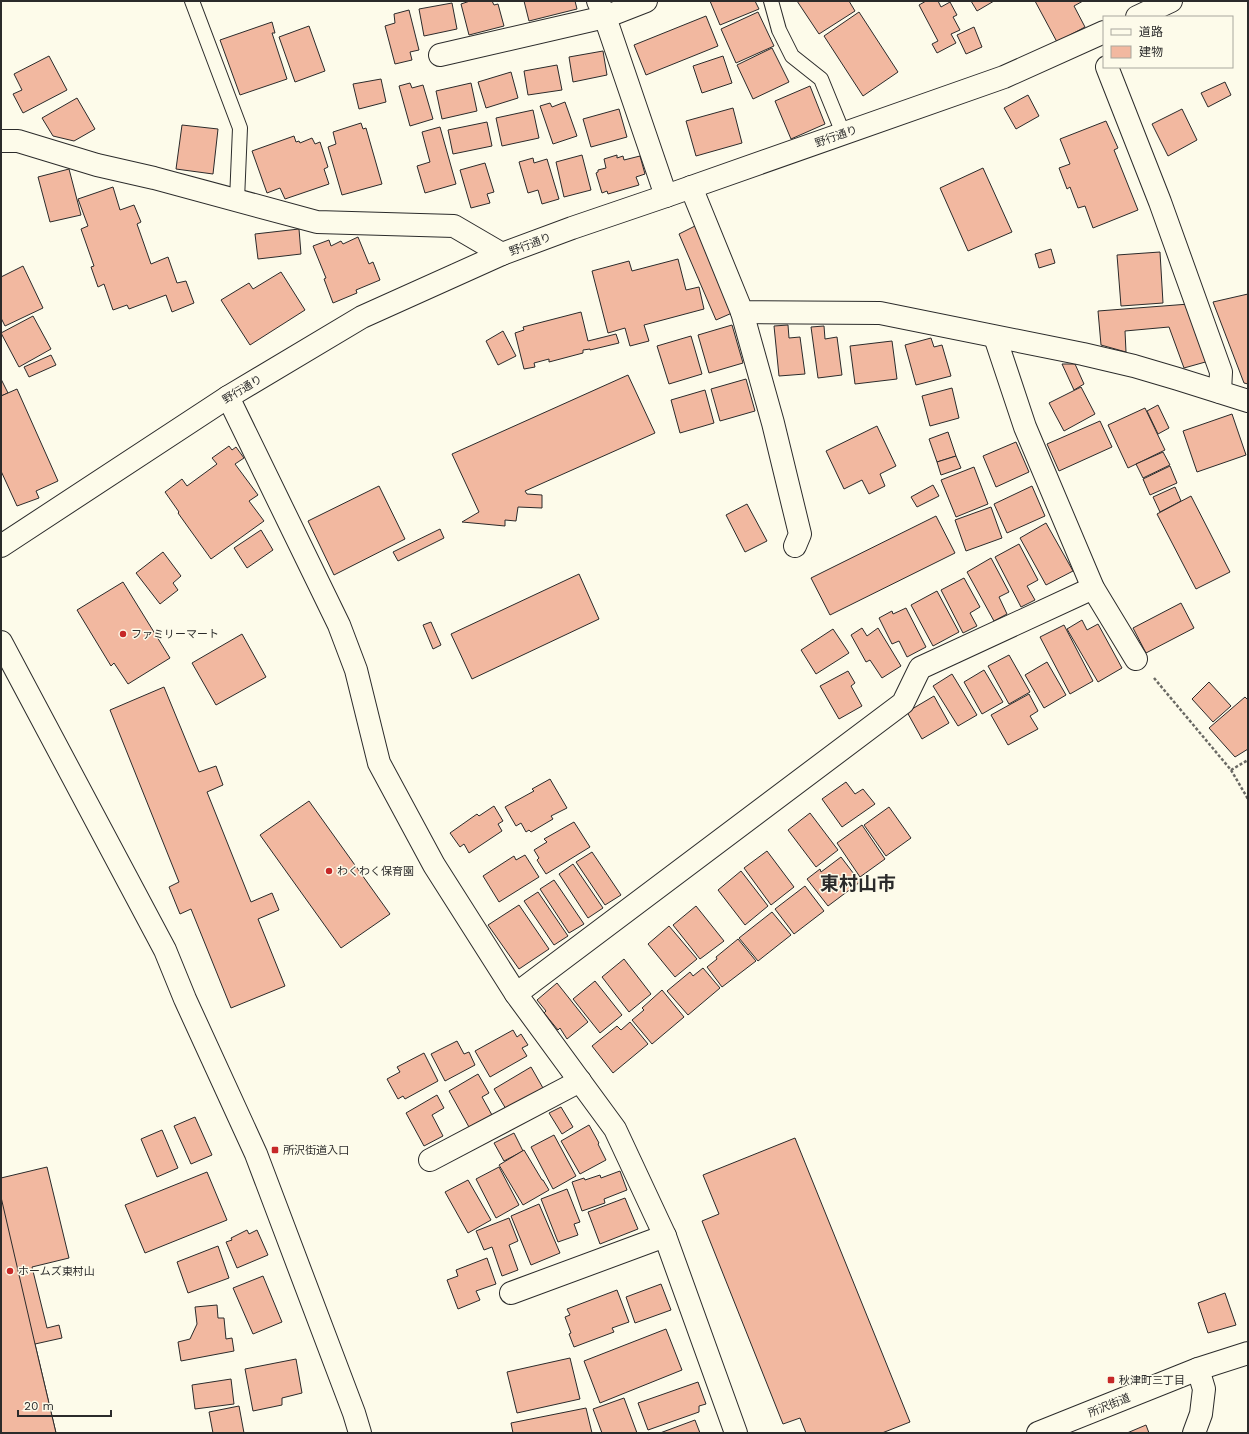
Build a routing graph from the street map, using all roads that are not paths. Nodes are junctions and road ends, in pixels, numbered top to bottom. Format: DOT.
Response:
graph roads {
  1 [pos="192,1"];
  2 [pos="646,1"];
  3 [pos="771,1"];
  4 [pos="1171,1"];
  5 [pos="602,9"];
  6 [pos="1139,16"];
  7 [pos="1099,35"];
  8 [pos="440,55"];
  9 [pos="1103,55"];
  10 [pos="1107,68"];
  11 [pos="843,133"];
  12 [pos="1,141"];
  13 [pos="690,187"];
  14 [pos="666,196"];
  15 [pos="237,200"];
  16 [pos="502,254"];
  17 [pos="742,312"];
  18 [pos="995,337"];
  19 [pos="1220,392"];
  20 [pos="228,397"];
  21 [pos="1248,401"];
  22 [pos="1,546"];
  23 [pos="795,546"];
  24 [pos="1093,588"];
  25 [pos="1,642"];
  26 [pos="1136,659"];
  27 [pos="516,994"];
  28 [pos="580,1081"];
  29 [pos="430,1160"];
  30 [pos="665,1236"];
  31 [pos="511,1293"];
  32 [pos="1248,1354"];
  33 [pos="1198,1369"];
  34 [pos="360,1433"];
  35 [pos="736,1433"];
  36 [pos="1038,1433"];
  37 [pos="1194,1433"];
  1 -- 15 [label="lane"];
  2 -- 5 [label="street"];
  3 -- 11 [label="lane"];
  4 -- 6 [label="street"];
  5 -- 8 [label="street"];
  5 -- 14 [label="street"];
  7 -- 9 [label="street"];
  7 -- 11 [label="street, 野行通り"];
  10 -- 19 [label="street"];
  11 -- 13 [label="street, 野行通り"];
  12 -- 15 [label="street"];
  13 -- 14 [label="street, 野行通り"];
  13 -- 17 [label="street"];
  14 -- 16 [label="street, 野行通り"];
  15 -- 16 [label="street"];
  16 -- 20 [label="street, 野行通り"];
  17 -- 18 [label="street"];
  17 -- 23 [label="street"];
  18 -- 19 [label="street"];
  18 -- 24 [label="street"];
  19 -- 21 [label="street"];
  20 -- 22 [label="street, 野行通り"];
  20 -- 27 [label="street"];
  24 -- 26 [label="street"];
  24 -- 27 [label="street"];
  25 -- 34 [label="street"];
  27 -- 28 [label="street"];
  28 -- 29 [label="street"];
  28 -- 30 [label="street"];
  30 -- 31 [label="street"];
  30 -- 35 [label="street"];
  32 -- 33 [label="street, 所沢街道"];
  33 -- 36 [label="street, 所沢街道"];
  33 -- 37 [label="street"];
}
